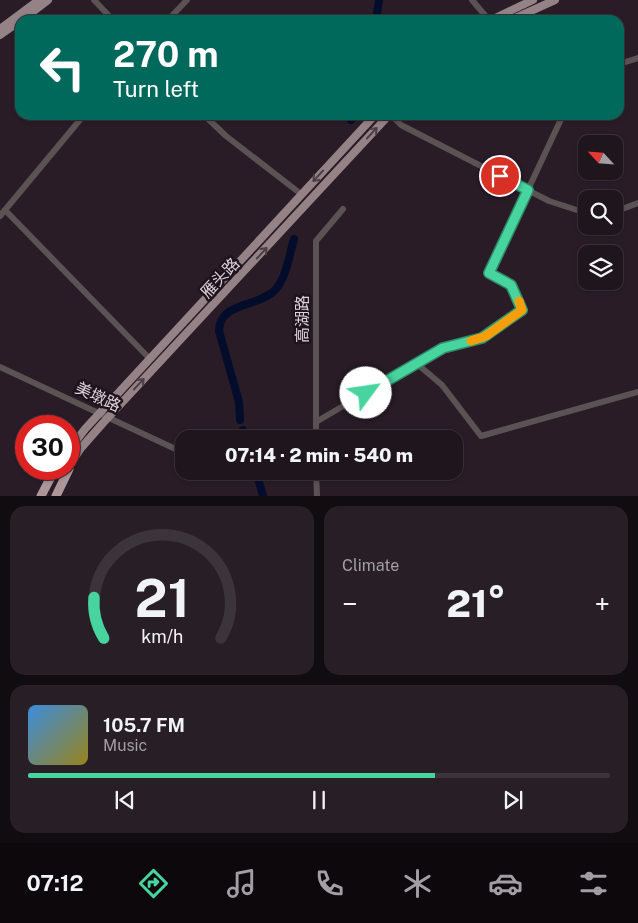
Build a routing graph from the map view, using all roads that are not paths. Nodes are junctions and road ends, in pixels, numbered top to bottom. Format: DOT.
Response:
graph roads {
  1 [pos="39,0"];
  2 [pos="48,0"];
  3 [pos="94,0"];
  4 [pos="187,0"];
  5 [pos="472,0"];
  6 [pos="533,0"];
  7 [pos="555,0"];
  8 [pos="19,15"];
  9 [pos="29,15"];
  10 [pos="108,15"];
  11 [pos="173,15"];
  12 [pos="486,15"];
  13 [pos="501,15"];
  14 [pos="523,15"];
  15 [pos="15,18"];
  16 [pos="15,25"];
  17 [pos="0,29"];
  18 [pos="0,35"];
  19 [pos="638,58"];
  20 [pos="624,62"];
  21 [pos="80,120"];
  22 [pos="209,120"];
  23 [pos="371,120"];
  24 [pos="385,120"];
  25 [pos="396,120"];
  26 [pos="561,120"];
  27 [pos="528,190"];
  28 [pos="301,194"];
  29 [pos="638,203"];
  30 [pos="343,209"];
  31 [pos="623,209"];
  32 [pos="6,210"];
  33 [pos="578,210"];
  34 [pos="0,216"];
  35 [pos="150,359"];
  36 [pos="416,363"];
  37 [pos="0,367"];
  38 [pos="638,392"];
  39 [pos="100,413"];
  40 [pos="108,417"];
  41 [pos="316,422"];
  42 [pos="316,430"];
  43 [pos="80,437"];
  44 [pos="175,449"];
  45 [pos="80,452"];
  46 [pos="51,480"];
  47 [pos="53,480"];
  48 [pos="61,480"];
  49 [pos="63,480"];
  50 [pos="316,480"];
  51 [pos="42,496"];
  52 [pos="46,496"];
  53 [pos="52,496"];
  54 [pos="56,496"];
  55 [pos="317,496"];
  1 -- 8 [label="main road"];
  2 -- 9 [label="main road"];
  3 -- 10 [label="street"];
  4 -- 11 [label="street"];
  5 -- 12 [label="street"];
  6 -- 13 [label="main road"];
  7 -- 14 [label="main road"];
  15 -- 17 [label="main road"];
  16 -- 18 [label="main road"];
  19 -- 20 [label="street"];
  21 -- 32 [label="street"];
  22 -- 28 [label="street"];
  23 -- 28 [label="main road, 雁头路, one-way"];
  40 -- 24 [label="main road, 雁头路, one-way"];
  25 -- 27 [label="street"];
  26 -- 27 [label="street"];
  27 -- 33 [label="street"];
  27 -- 36 [label="street"];
  28 -- 35 [label="main road, 雁头路"];
  29 -- 31 [label="street"];
  30 -- 41 [label="street, 高湖路"];
  32 -- 34 [label="street"];
  32 -- 35 [label="street"];
  35 -- 39 [label="main road, 雁头路"];
  36 -- 38 [label="street"];
  36 -- 41 [label="street"];
  37 -- 39 [label="street, 美墩路"];
  39 -- 40 [label="street, 美墩路"];
  39 -- 43 [label="main road, 雁头路"];
  40 -- 44 [label="street, 美墩路"];
  40 -- 45 [label="main road, 雁头路"];
  41 -- 42 [label="street, 高湖路"];
  46 -- 51 [label="highway"];
  47 -- 52 [label="main road"];
  48 -- 53 [label="main road, 雁头路"];
  49 -- 54 [label="highway"];
  50 -- 55 [label="street"];
}
